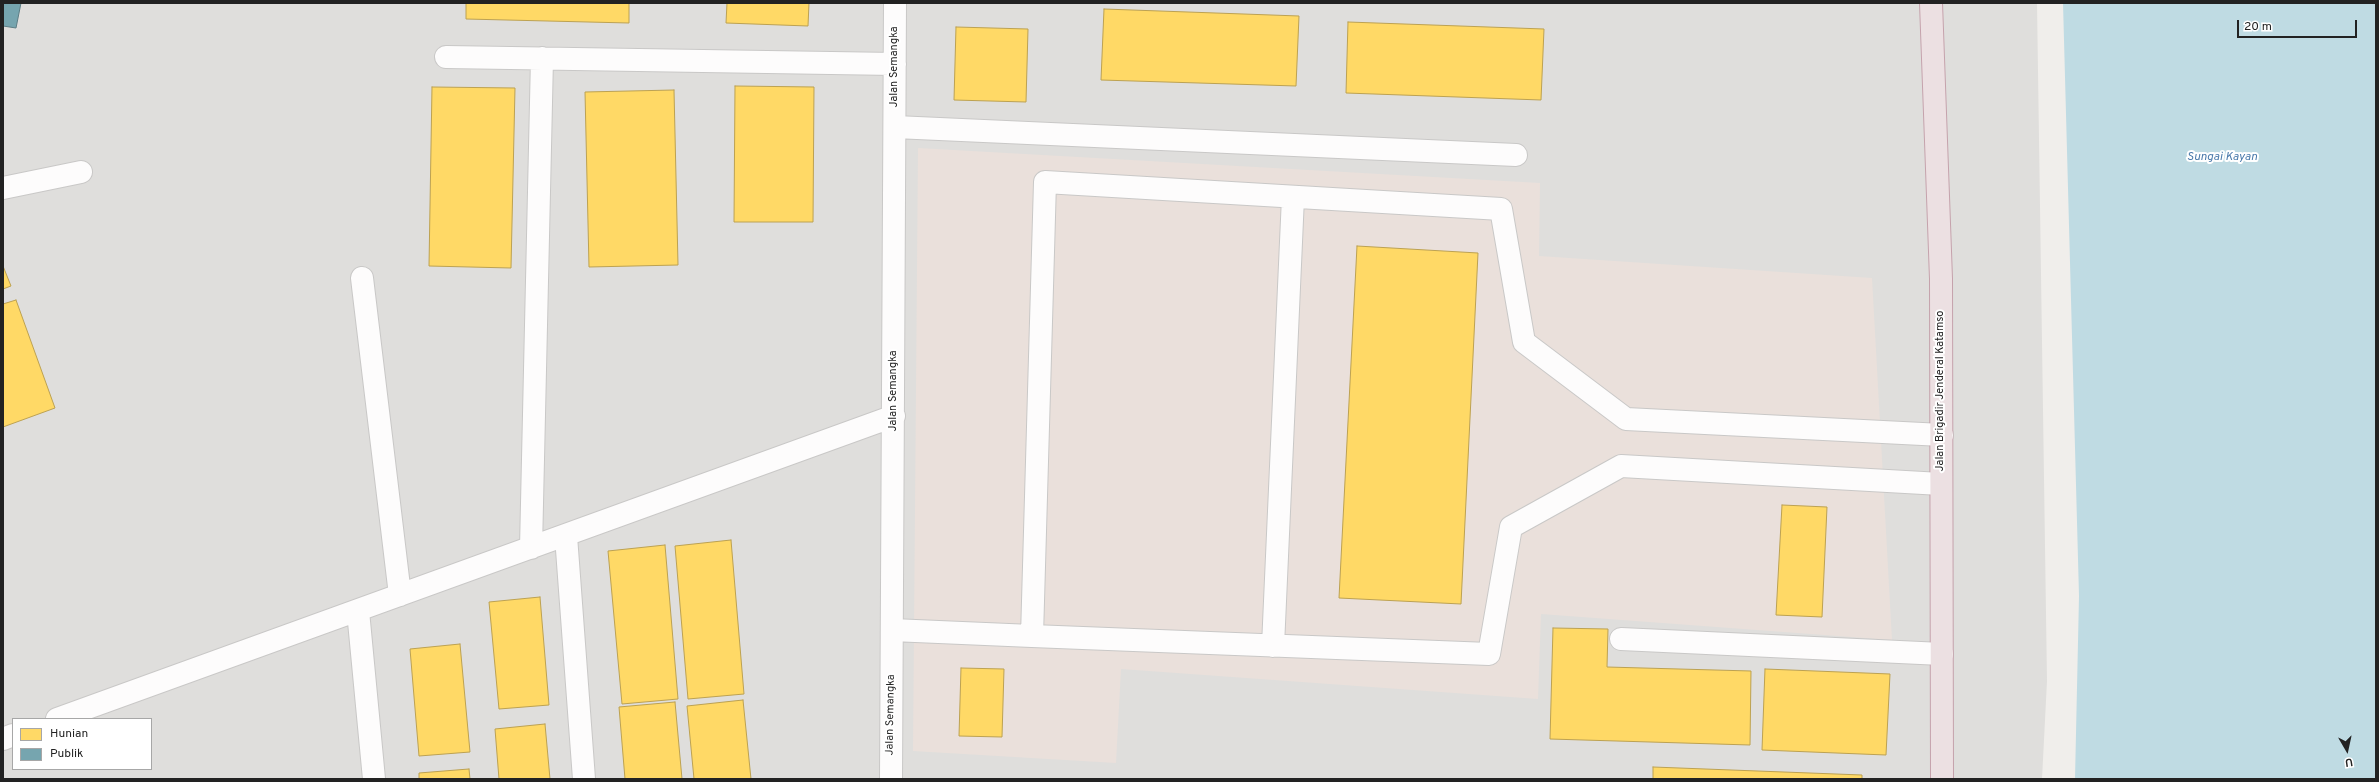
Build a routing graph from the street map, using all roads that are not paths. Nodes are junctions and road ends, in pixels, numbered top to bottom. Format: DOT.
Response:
graph roads {
  1 [pos="895,3"];
  2 [pos="1930,3"];
  3 [pos="446,57"];
  4 [pos="542,58"];
  5 [pos="895,64"];
  6 [pos="895,127"];
  7 [pos="1516,155"];
  8 [pos="81,172"];
  9 [pos="3,188"];
  10 [pos="1293,197"];
  11 [pos="362,278"];
  12 [pos="894,416"];
  13 [pos="1942,435"];
  14 [pos="1941,484"];
  15 [pos="566,536"];
  16 [pos="531,548"];
  17 [pos="400,595"];
  18 [pos="358,611"];
  19 [pos="892,630"];
  20 [pos="1032,636"];
  21 [pos="1621,639"];
  22 [pos="1273,646"];
  23 [pos="1942,654"];
  24 [pos="61,718"];
  25 [pos="374,779"];
  26 [pos="584,779"];
  27 [pos="891,779"];
  28 [pos="1942,779"];
  1 -- 5 [label="street, Jalan Semangka"];
  2 -- 13 [label="highway, Jalan Brigadir Jenderal Katamso"];
  3 -- 4 [label="street"];
  4 -- 5 [label="street"];
  4 -- 16 [label="street"];
  5 -- 6 [label="street, Jalan Semangka"];
  6 -- 7 [label="street"];
  6 -- 12 [label="street, Jalan Semangka"];
  8 -- 9 [label="street"];
  10 -- 13 [label="street"];
  10 -- 20 [label="street"];
  10 -- 22 [label="street"];
  11 -- 17 [label="street"];
  12 -- 15 [label="street"];
  12 -- 19 [label="street, Jalan Semangka"];
  13 -- 14 [label="highway, Jalan Brigadir Jenderal Katamso"];
  14 -- 22 [label="street"];
  14 -- 23 [label="highway, Jalan Brigadir Jenderal Katamso"];
  15 -- 16 [label="street"];
  15 -- 26 [label="street"];
  16 -- 17 [label="street"];
  17 -- 18 [label="street"];
  18 -- 24 [label="street"];
  18 -- 25 [label="street"];
  19 -- 20 [label="street"];
  19 -- 27 [label="street, Jalan Semangka"];
  20 -- 22 [label="street"];
  21 -- 23 [label="street"];
  23 -- 28 [label="highway, Jalan Brigadir Jenderal Katamso"];
}
